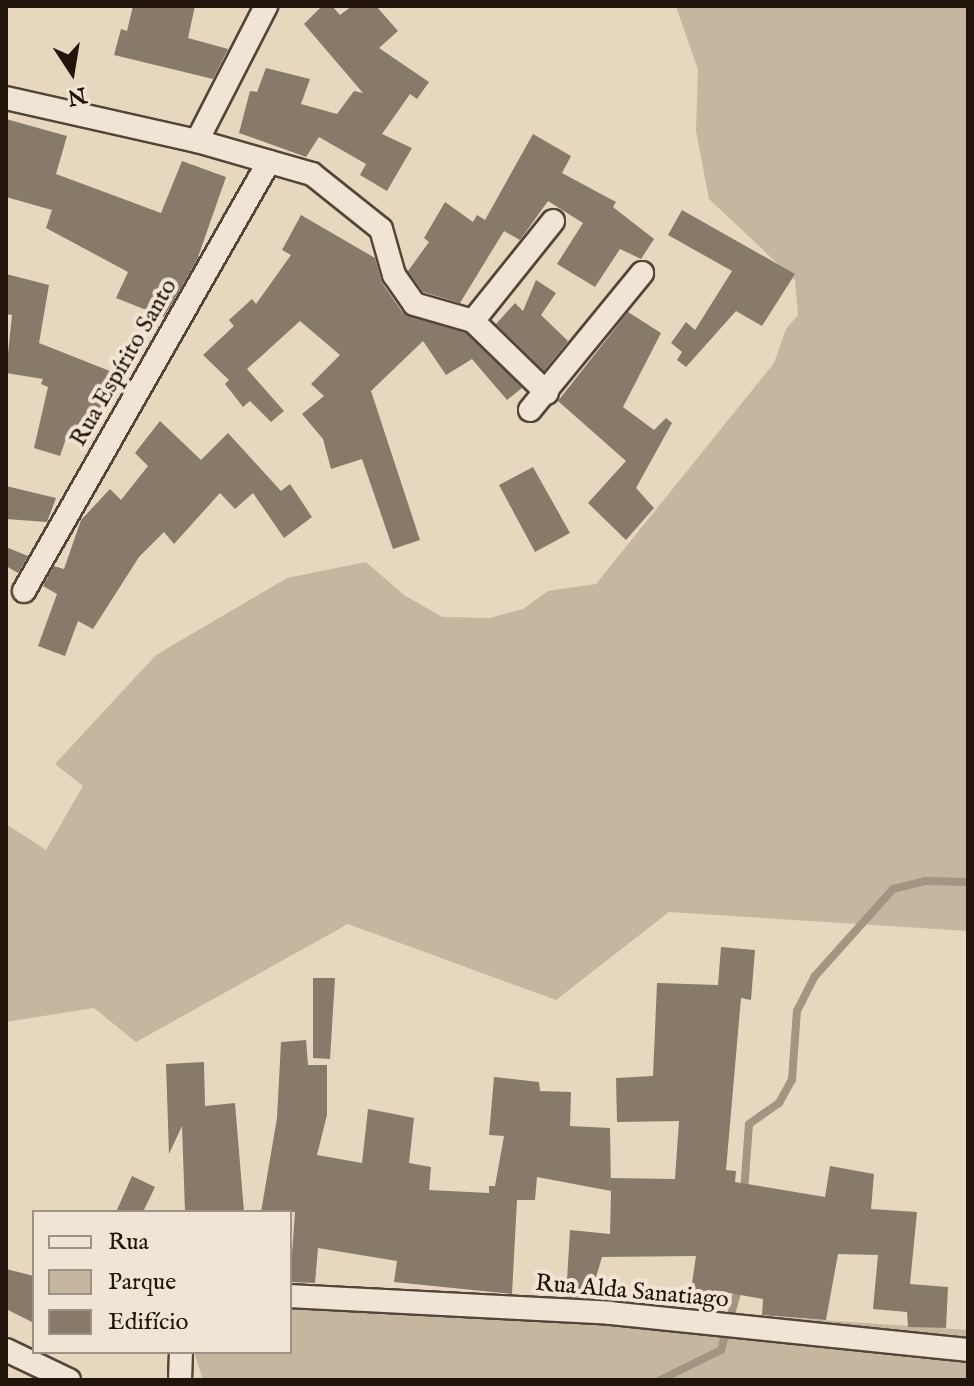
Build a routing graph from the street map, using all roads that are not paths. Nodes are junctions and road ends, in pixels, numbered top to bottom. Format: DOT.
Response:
graph roads {
  1 [pos="266,6"];
  2 [pos="6,98"];
  3 [pos="197,141"];
  4 [pos="269,162"];
  5 [pos="553,221"];
  6 [pos="642,273"];
  7 [pos="473,321"];
  8 [pos="547,393"];
  9 [pos="530,410"];
  10 [pos="24,591"];
  11 [pos="292,1296"];
  12 [pos="6,1350"];
  13 [pos="968,1350"];
  14 [pos="181,1354"];
  15 [pos="69,1380"];
  16 [pos="180,1380"];
  1 -- 3 [label="street"];
  2 -- 3 [label="street"];
  3 -- 4 [label="street"];
  4 -- 7 [label="street"];
  4 -- 10 [label="street, Rua Espírito Santo"];
  5 -- 7 [label="street"];
  6 -- 8 [label="street"];
  7 -- 8 [label="street"];
  8 -- 9 [label="street"];
  11 -- 13 [label="street, Rua Alda Sanatiago"];
  12 -- 15 [label="street"];
  14 -- 16 [label="street"];
}
